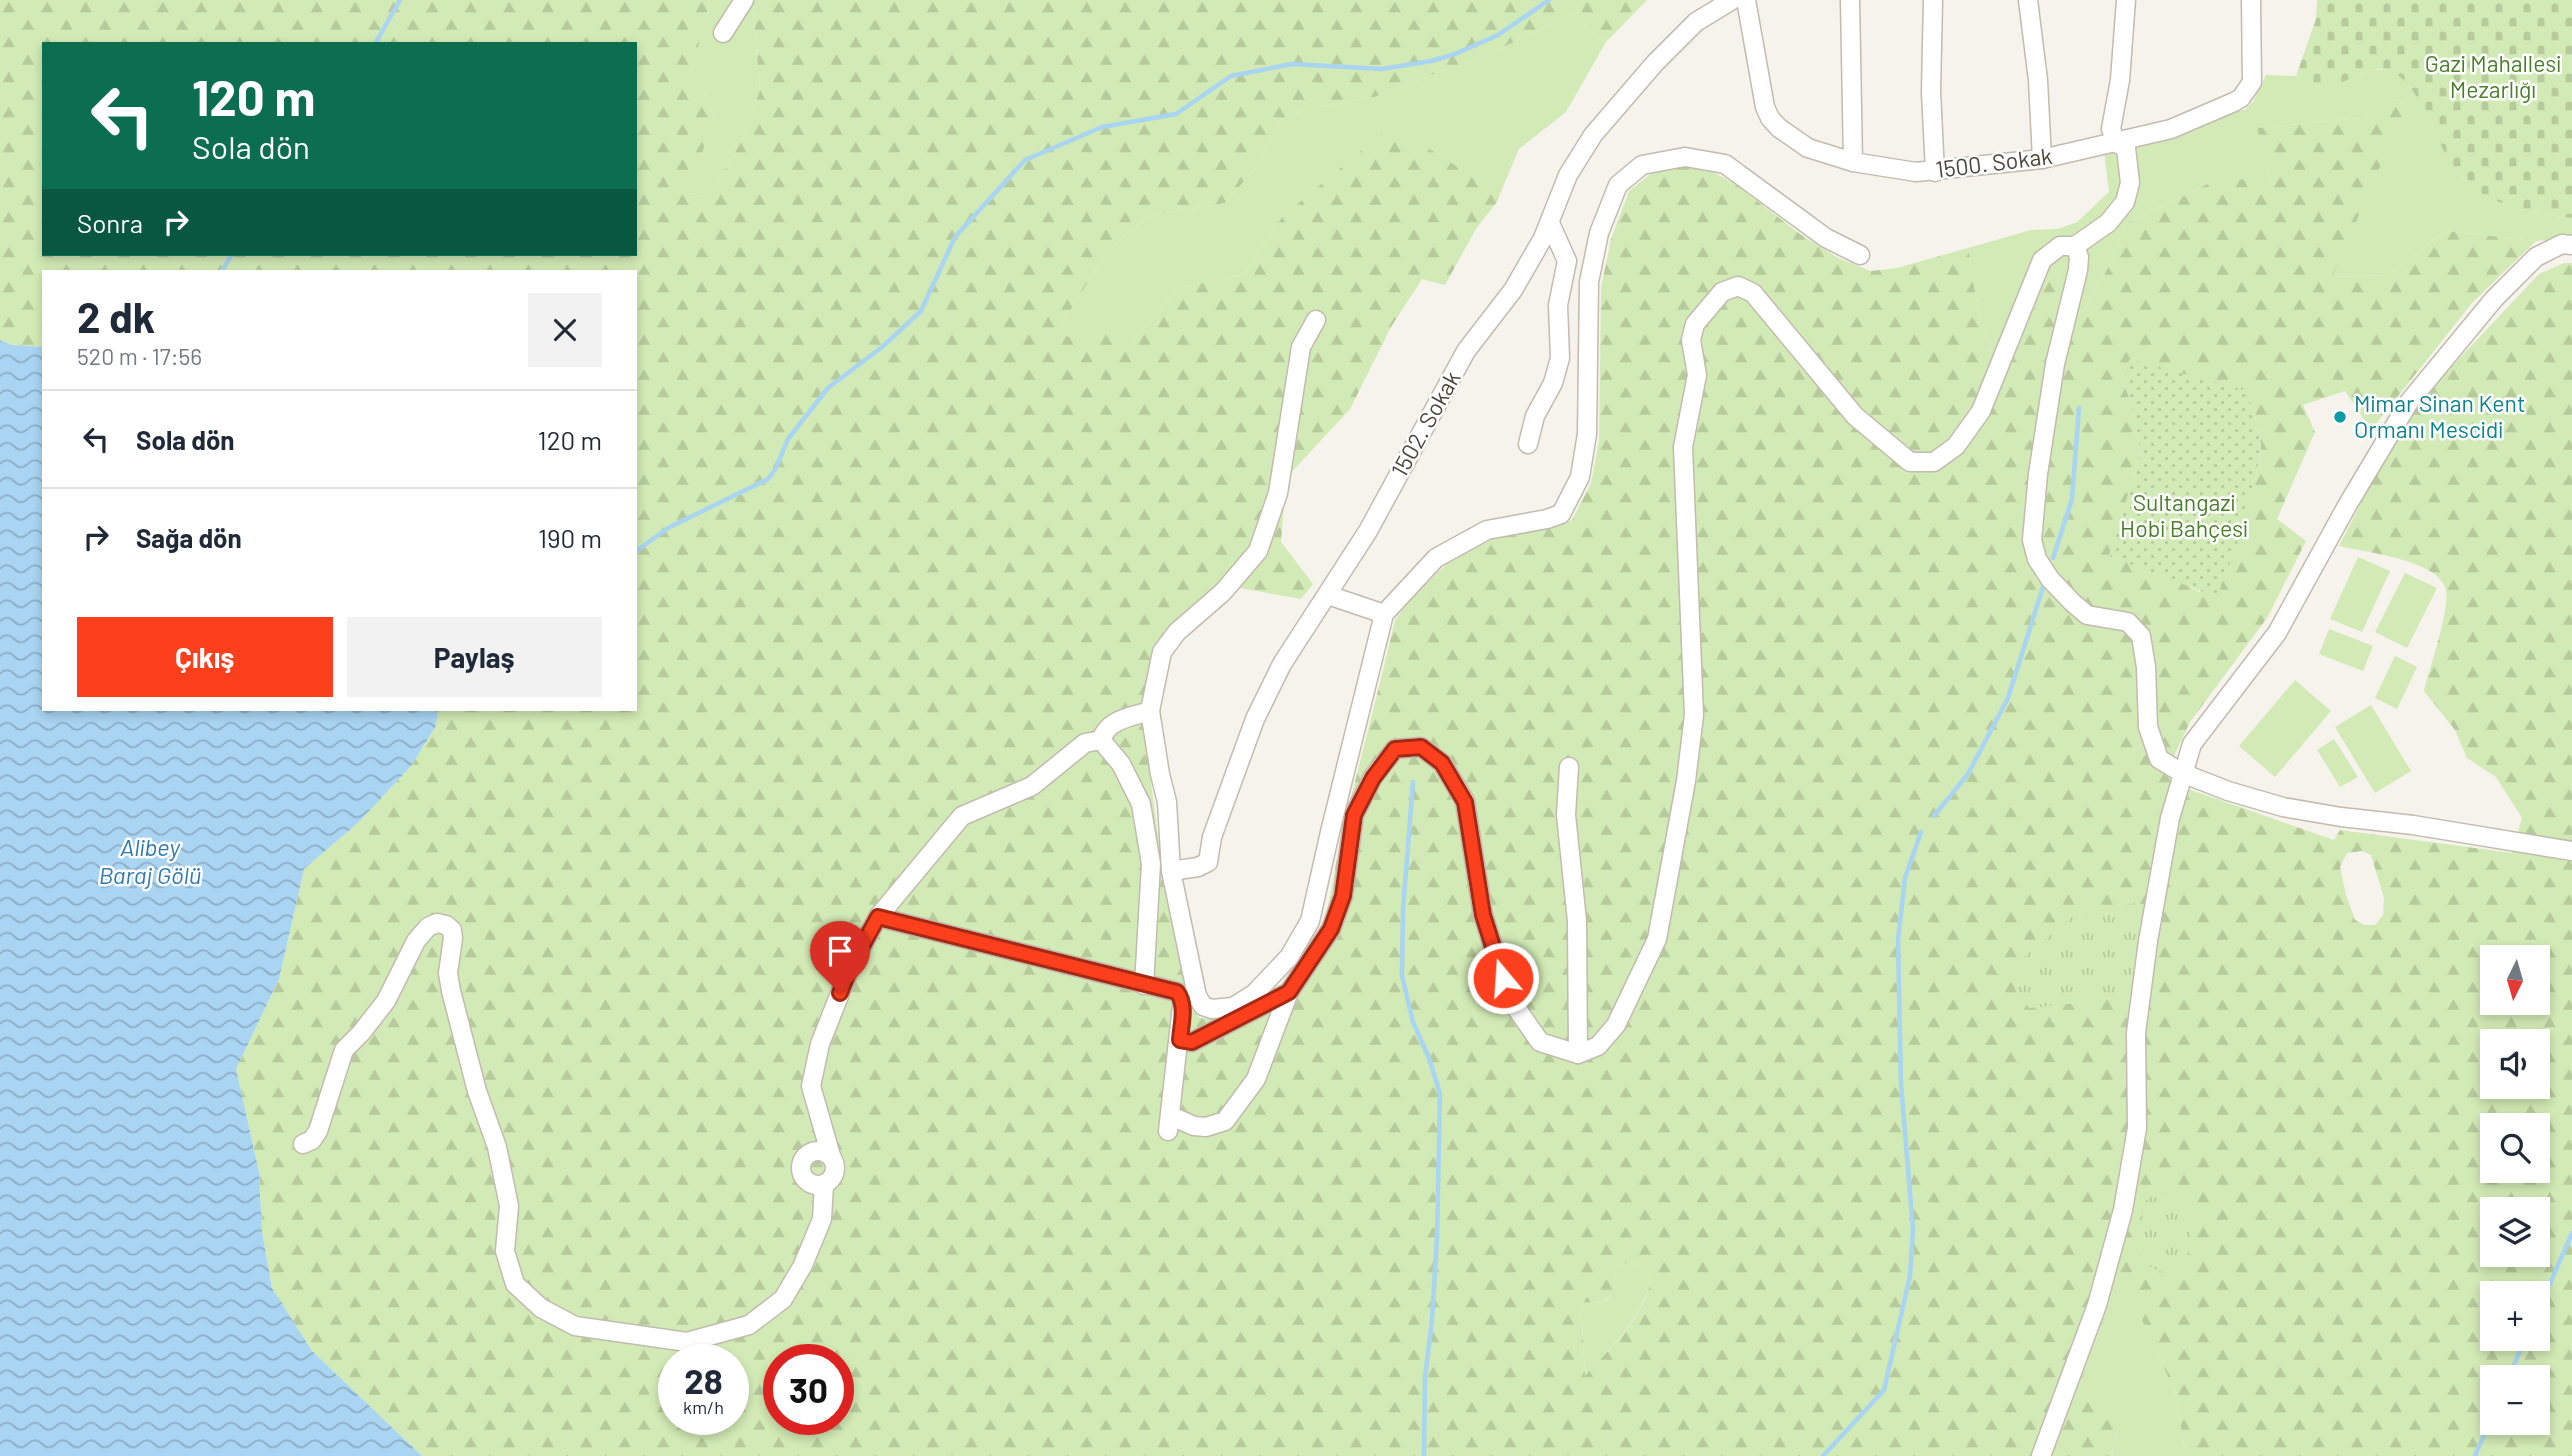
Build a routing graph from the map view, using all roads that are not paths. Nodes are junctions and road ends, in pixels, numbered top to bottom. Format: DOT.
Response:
graph roads {
  1 [pos="744,0"];
  2 [pos="1732,0"];
  3 [pos="1746,0"];
  4 [pos="1850,0"];
  5 [pos="1933,0"];
  6 [pos="2028,0"];
  7 [pos="2126,0"];
  8 [pos="2251,0"];
  9 [pos="1709,6"];
  10 [pos="723,33"];
  11 [pos="2116,142"];
  12 [pos="2042,159"];
  13 [pos="1853,162"];
  14 [pos="1935,172"];
  15 [pos="1550,223"];
  16 [pos="2572,245"];
  17 [pos="2075,246"];
  18 [pos="1860,255"];
  19 [pos="1567,261"];
  20 [pos="1590,282"];
  21 [pos="1316,320"];
  22 [pos="1528,444"];
  23 [pos="1328,594"];
  24 [pos="1384,614"];
  25 [pos="1150,711"];
  26 [pos="1101,740"];
  27 [pos="1569,767"];
  28 [pos="2182,773"];
  29 [pos="2572,851"];
  30 [pos="1171,872"];
  31 [pos="878,917"];
  32 [pos="1144,985"];
  33 [pos="1289,992"];
  34 [pos="1180,1040"];
  35 [pos="1578,1055"];
  36 [pos="303,1144"];
  37 [pos="831,1156"];
  38 [pos="824,1184"];
  39 [pos="2040,1456"];
  1 -- 10 [label="street"];
  2 -- 9 [label="street, 1502. Sokak"];
  3 -- 13 [label="street, 1500. Sokak"];
  4 -- 13 [label="street"];
  5 -- 14 [label="street"];
  6 -- 12 [label="street"];
  7 -- 11 [label="street"];
  8 -- 11 [label="street, 1500. Sokak"];
  9 -- 15 [label="street, 1502. Sokak"];
  11 -- 12 [label="street, 1500. Sokak"];
  11 -- 17 [label="street"];
  12 -- 14 [label="street, 1500. Sokak"];
  13 -- 14 [label="street, 1500. Sokak"];
  15 -- 19 [label="street"];
  15 -- 23 [label="street, 1502. Sokak"];
  16 -- 28 [label="street"];
  17 -- 28 [label="street"];
  17 -- 35 [label="street"];
  18 -- 20 [label="street"];
  19 -- 20 [label="street"];
  19 -- 22 [label="street"];
  20 -- 24 [label="street"];
  21 -- 25 [label="street"];
  23 -- 24 [label="street"];
  23 -- 30 [label="street, 1502. Sokak"];
  24 -- 30 [label="street"];
  25 -- 26 [label="street"];
  25 -- 30 [label="street"];
  26 -- 31 [label="street"];
  26 -- 32 [label="street"];
  27 -- 35 [label="street"];
  28 -- 29 [label="street"];
  28 -- 39 [label="street"];
  31 -- 32 [label="street"];
  31 -- 37 [label="street"];
  32 -- 34 [label="street"];
  33 -- 34 [label="street"];
  33 -- 34 [label="street"];
  33 -- 35 [label="street"];
  36 -- 38 [label="street"];
  37 -- 38 [label="street"];
  37 -- 38 [label="street"];
}
